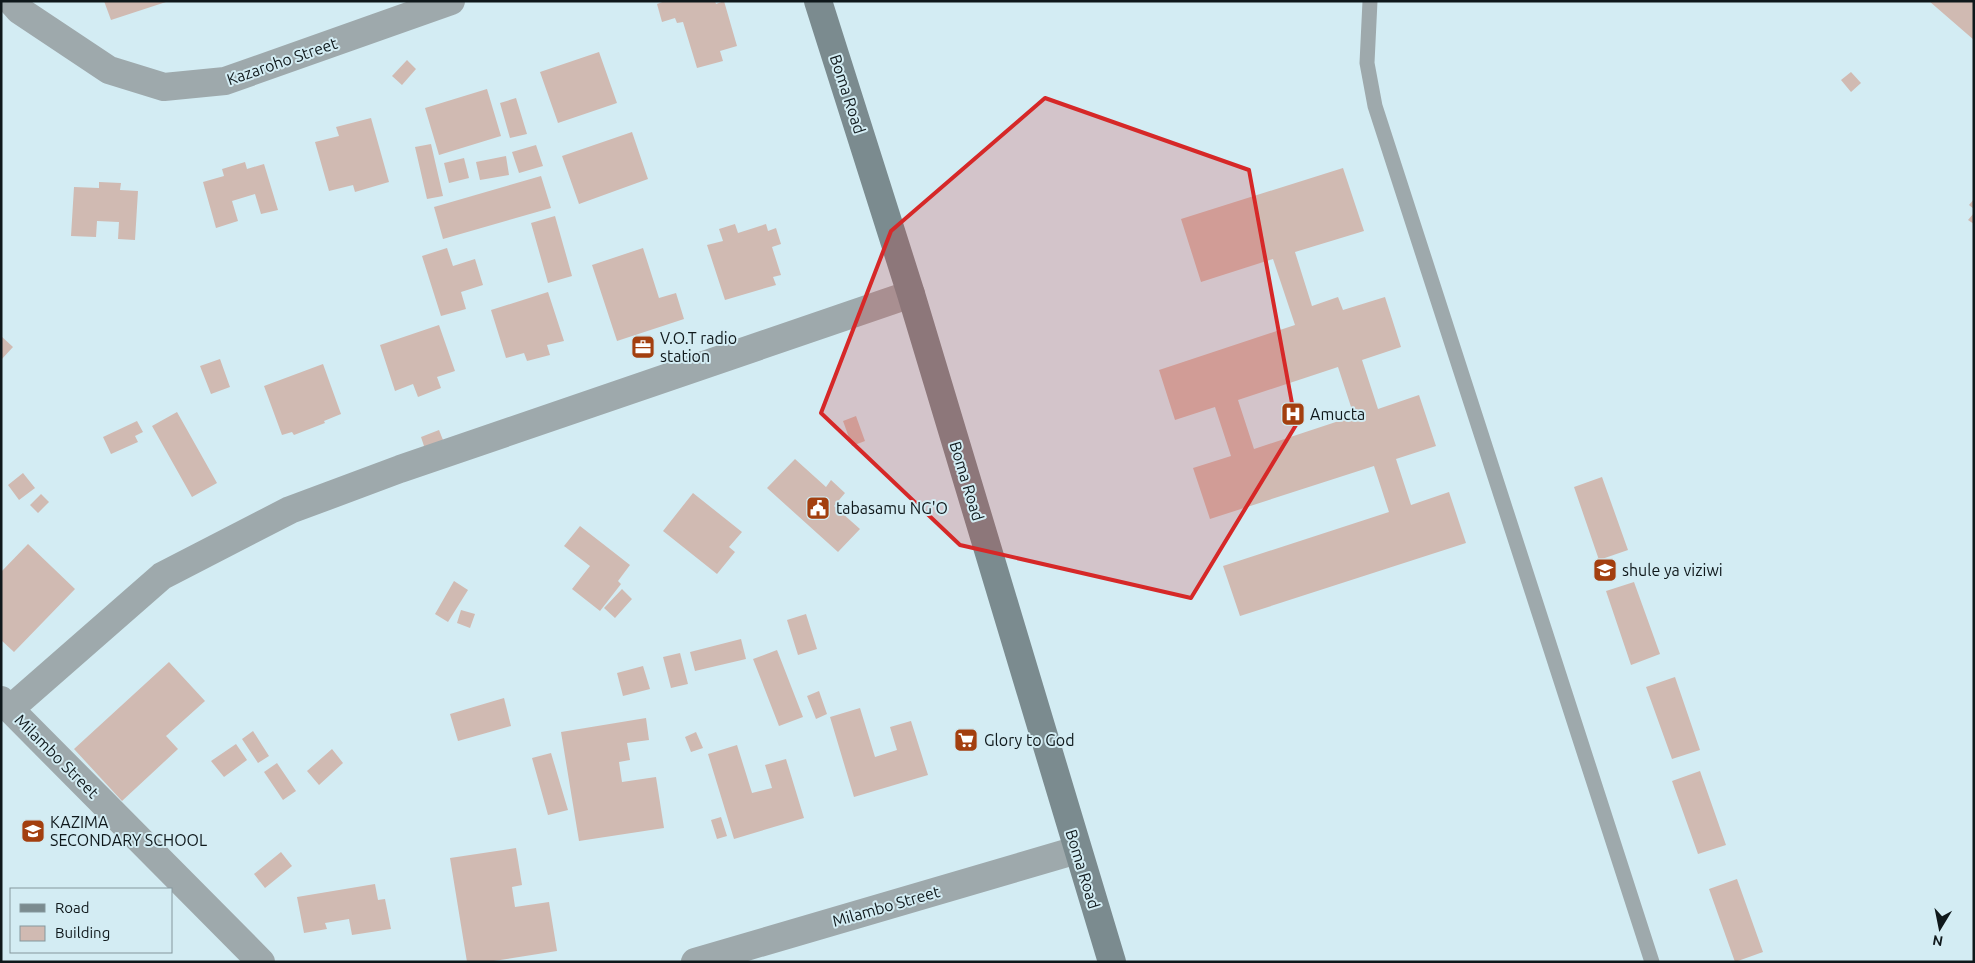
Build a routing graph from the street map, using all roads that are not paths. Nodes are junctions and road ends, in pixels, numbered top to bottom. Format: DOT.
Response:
graph roads {
  1 [pos="12,1"];
  2 [pos="451,1"];
  3 [pos="818,1"];
  4 [pos="1370,1"];
  5 [pos="911,294"];
  6 [pos="6,704"];
  7 [pos="1077,850"];
  8 [pos="261,962"];
  9 [pos="695,962"];
  10 [pos="1112,962"];
  11 [pos="1652,962"];
  1 -- 2 [label="street, Kazaroho Street"];
  3 -- 5 [label="main road, Boma Road"];
  4 -- 11 [label="lane"];
  5 -- 6 [label="street"];
  5 -- 7 [label="main road, Boma Road"];
  6 -- 8 [label="street, Milambo Street"];
  7 -- 9 [label="street, Milambo Street"];
  7 -- 10 [label="main road, Boma Road"];
}
